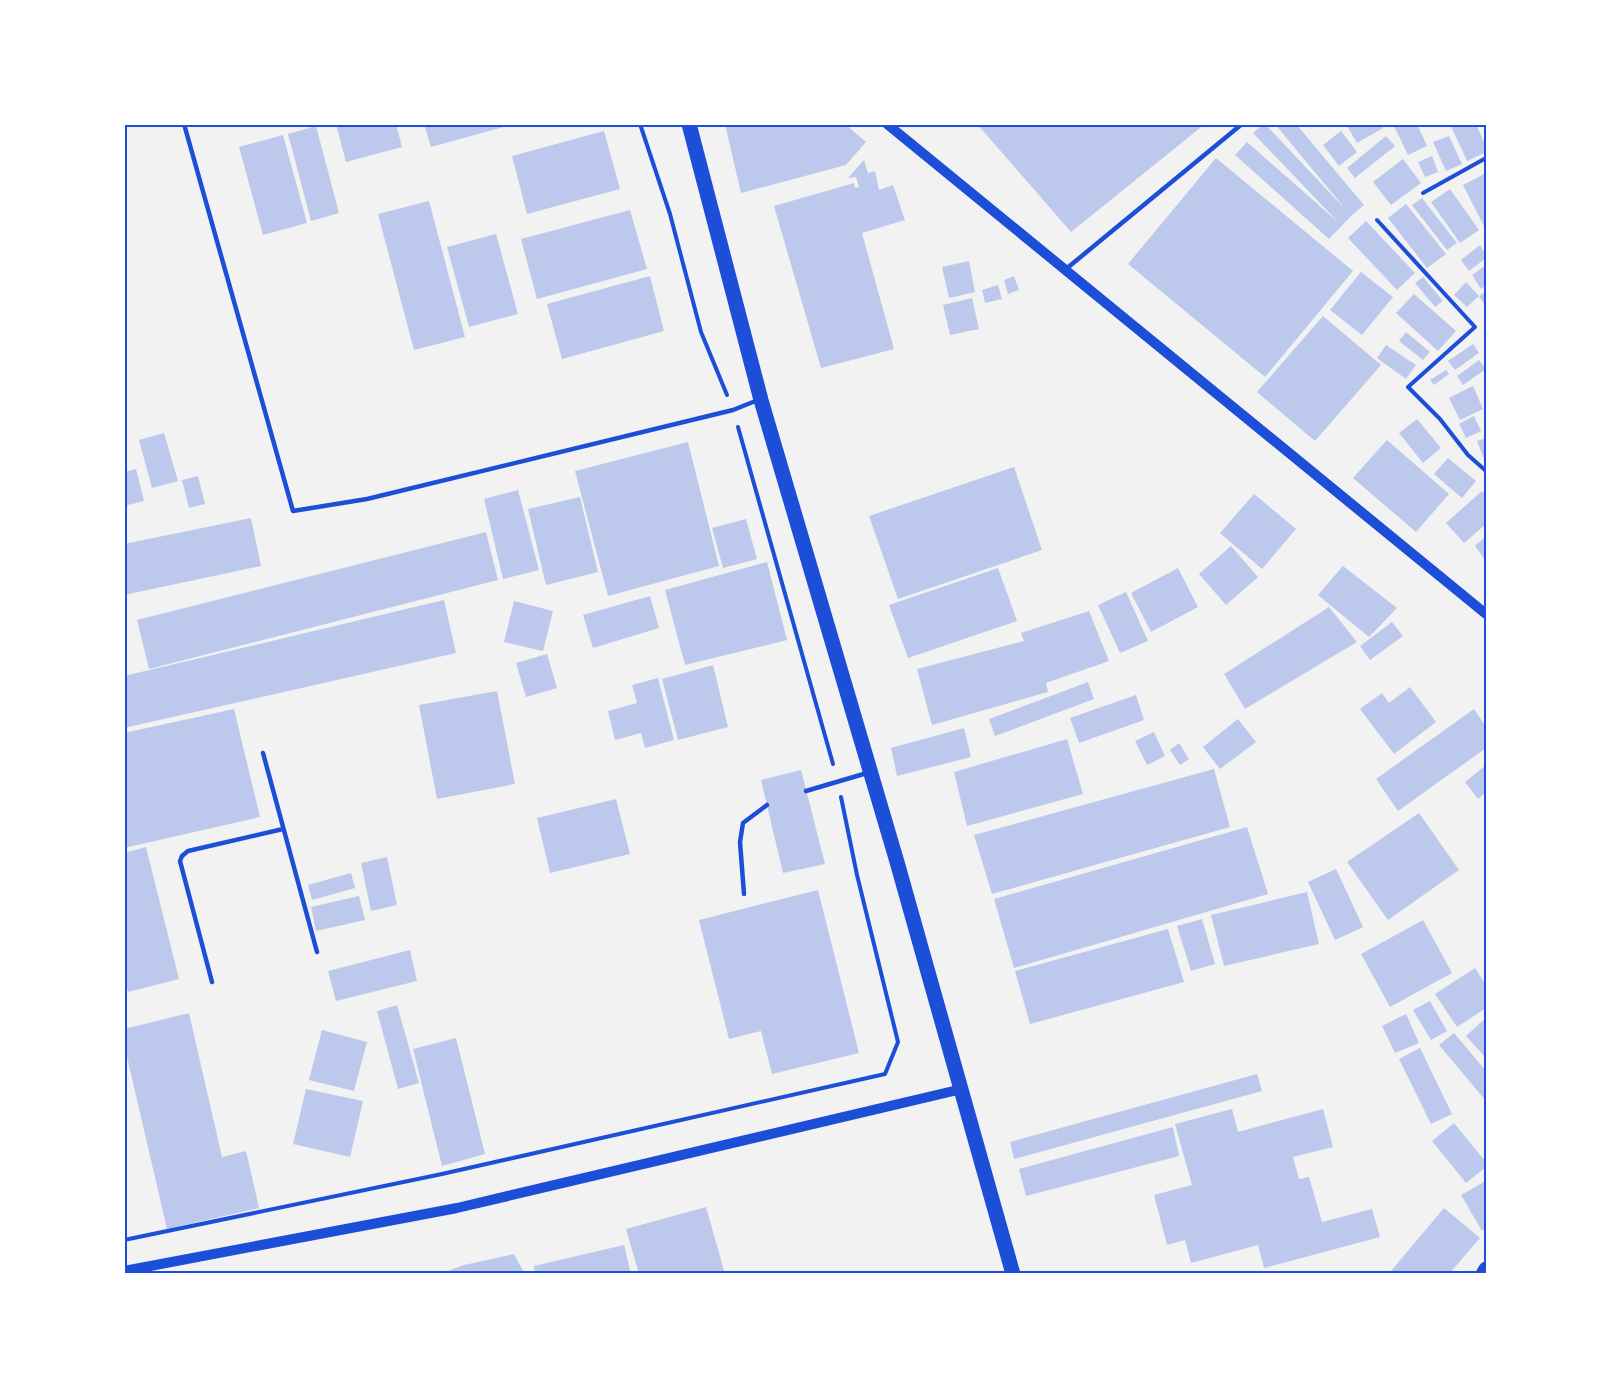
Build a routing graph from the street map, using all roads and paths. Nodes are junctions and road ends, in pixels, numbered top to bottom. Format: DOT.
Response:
graph roads {
  1 [pos="184,124"];
  2 [pos="640,124"];
  3 [pos="689,124"];
  4 [pos="887,124"];
  5 [pos="1242,124"];
  6 [pos="1486,158"];
  7 [pos="1423,193"];
  8 [pos="1377,220"];
  9 [pos="1064,270"];
  10 [pos="761,399"];
  11 [pos="733,410"];
  12 [pos="1486,471"];
  13 [pos="1486,614"];
  14 [pos="263,753"];
  15 [pos="870,772"];
  16 [pos="837,783"];
  17 [pos="807,791"];
  18 [pos="767,806"];
  19 [pos="283,829"];
  20 [pos="744,894"];
  21 [pos="317,952"];
  22 [pos="212,982"];
  23 [pos="962,1089"];
  24 [pos="124,1240"];
  25 [pos="1486,1269"];
  26 [pos="124,1271"];
  27 [pos="1013,1274"];
  28 [pos="1483,1274"];
  1 -- 11 [label="lane"];
  2 -- 11 [label="path"];
  3 -- 10 [label="main road"];
  4 -- 9 [label="street"];
  5 -- 9 [label="lane"];
  6 -- 7 [label="path"];
  8 -- 12 [label="path"];
  9 -- 13 [label="street"];
  10 -- 11 [label="lane"];
  10 -- 15 [label="main road"];
  11 -- 16 [label="path"];
  14 -- 19 [label="lane"];
  15 -- 16 [label="lane"];
  15 -- 23 [label="main road"];
  16 -- 17 [label="lane"];
  16 -- 24 [label="path"];
  18 -- 20 [label="lane"];
  19 -- 21 [label="lane"];
  19 -- 22 [label="lane"];
  23 -- 26 [label="street"];
  23 -- 27 [label="main road"];
  25 -- 28 [label="main road"];
}
